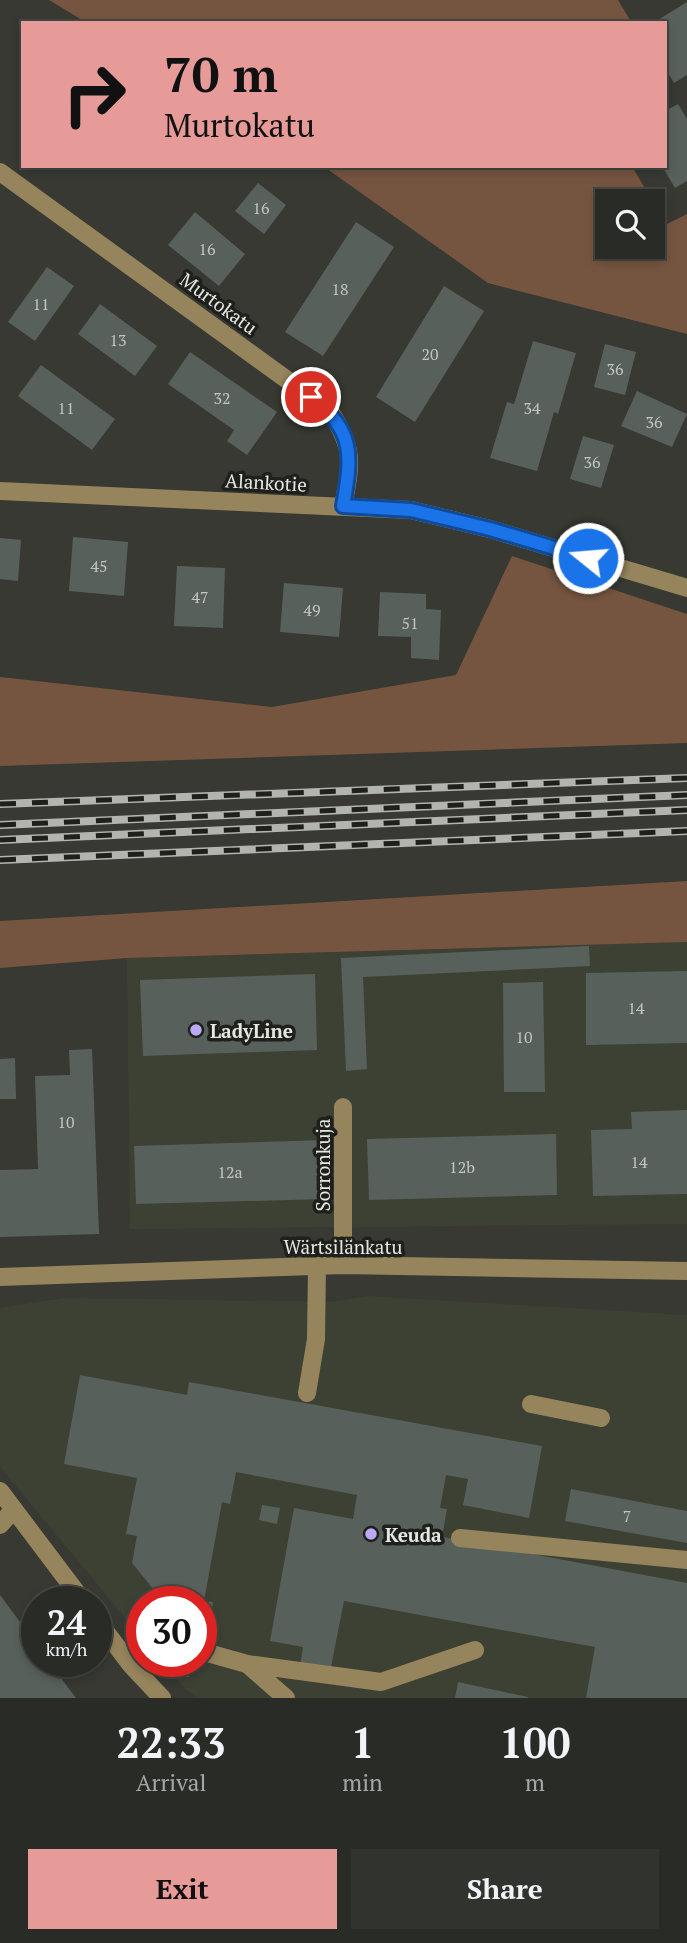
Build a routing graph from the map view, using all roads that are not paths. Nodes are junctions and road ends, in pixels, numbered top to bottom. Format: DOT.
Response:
graph roads {
  1 [pos="0,172"];
  2 [pos="0,491"];
  3 [pos="343,506"];
  4 [pos="687,588"];
  5 [pos="343,1107"];
  6 [pos="343,1265"];
  7 [pos="317,1266"];
  8 [pos="687,1271"];
  9 [pos="0,1277"];
  10 [pos="307,1393"];
  11 [pos="531,1404"];
  12 [pos="601,1418"];
  13 [pos="0,1491"];
  14 [pos="14,1509"];
  15 [pos="0,1525"];
  16 [pos="460,1538"];
  17 [pos="687,1560"];
  18 [pos="72,1586"];
  19 [pos="112,1635"];
  20 [pos="126,1650"];
  21 [pos="475,1650"];
  22 [pos="217,1656"];
  23 [pos="247,1664"];
  24 [pos="148,1677"];
  25 [pos="162,1698"];
  26 [pos="286,1698"];
  1 -- 3 [label="street, Murtokatu"];
  2 -- 3 [label="street, Alankotie"];
  3 -- 4 [label="street, Alankotie"];
  5 -- 6 [label="street, Sorronkuja"];
  6 -- 7 [label="street, Wärtsilänkatu"];
  6 -- 8 [label="street, Wärtsilänkatu"];
  7 -- 9 [label="street, Wärtsilänkatu"];
  7 -- 10 [label="street"];
  11 -- 12 [label="street"];
  13 -- 14 [label="street"];
  14 -- 15 [label="street"];
  14 -- 18 [label="street"];
  16 -- 17 [label="street"];
  19 -- 20 [label="street"];
  21 -- 23 [label="street"];
  22 -- 23 [label="street"];
  23 -- 26 [label="street"];
  24 -- 25 [label="street"];
}
